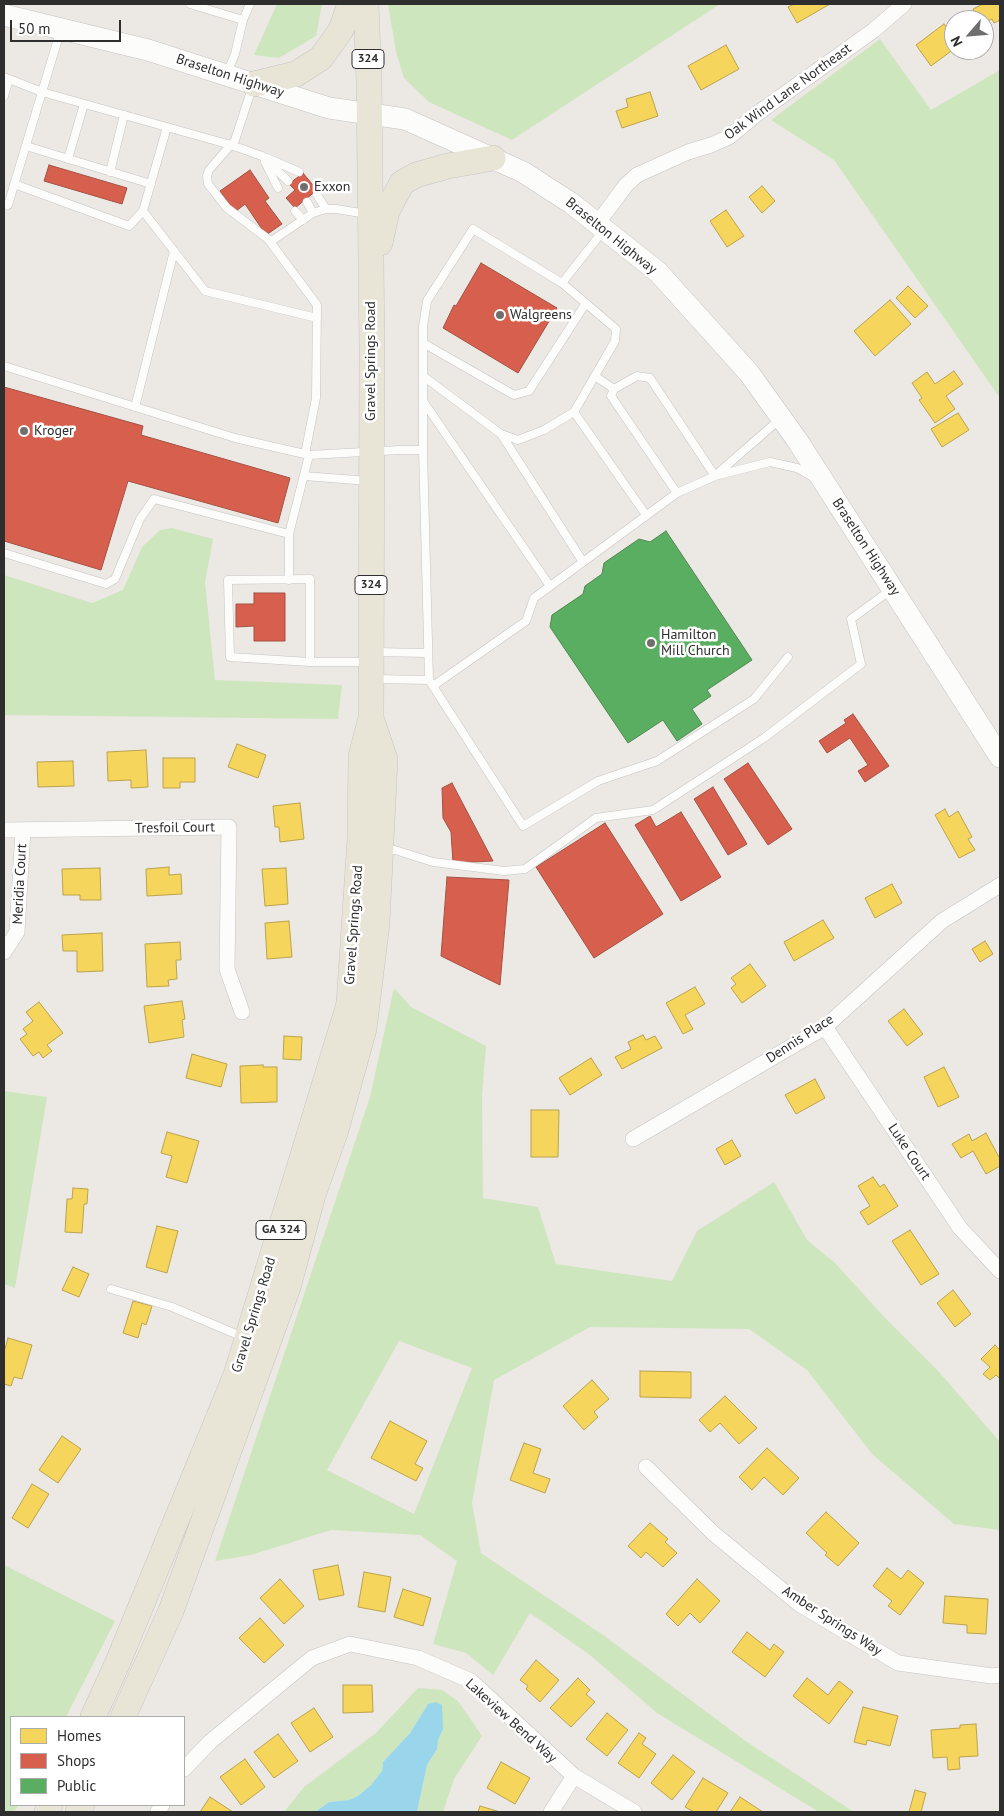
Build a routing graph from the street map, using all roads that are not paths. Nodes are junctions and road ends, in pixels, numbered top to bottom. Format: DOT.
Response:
graph roads {
  1 [pos="190,4"];
  2 [pos="250,4"];
  3 [pos="350,4"];
  4 [pos="366,4"];
  5 [pos="904,4"];
  6 [pos="4,15"];
  7 [pos="243,20"];
  8 [pos="61,29"];
  9 [pos="227,75"];
  10 [pos="6,78"];
  11 [pos="254,84"];
  12 [pos="42,92"];
  13 [pos="4,96"];
  14 [pos="84,104"];
  15 [pos="369,113"];
  16 [pos="124,115"];
  17 [pos="167,127"];
  18 [pos="231,145"];
  19 [pos="26,146"];
  20 [pos="262,156"];
  21 [pos="492,158"];
  22 [pos="68,159"];
  23 [pos="110,172"];
  24 [pos="299,172"];
  25 [pos="288,181"];
  26 [pos="14,184"];
  27 [pos="151,184"];
  28 [pos="278,188"];
  29 [pos="317,195"];
  30 [pos="306,202"];
  31 [pos="4,204"];
  32 [pos="326,209"];
  33 [pos="143,211"];
  34 [pos="295,211"];
  35 [pos="313,213"];
  36 [pos="370,215"];
  37 [pos="303,220"];
  38 [pos="601,226"];
  39 [pos="270,242"];
  40 [pos="174,251"];
  41 [pos="562,283"];
  42 [pos="371,284"];
  43 [pos="586,303"];
  44 [pos="317,318"];
  45 [pos="423,343"];
  46 [pos="4,366"];
  47 [pos="423,376"];
  48 [pos="595,376"];
  49 [pos="612,392"];
  50 [pos="423,401"];
  51 [pos="135,407"];
  52 [pos="574,412"];
  53 [pos="782,417"];
  54 [pos="501,434"];
  55 [pos="423,450"];
  56 [pos="371,452"];
  57 [pos="307,454"];
  58 [pos="304,476"];
  59 [pos="715,476"];
  60 [pos="372,481"];
  61 [pos="826,484"];
  62 [pos="677,493"];
  63 [pos="646,515"];
  64 [pos="289,534"];
  65 [pos="4,553"];
  66 [pos="582,562"];
  67 [pos="289,580"];
  68 [pos="550,586"];
  69 [pos="893,588"];
  70 [pos="427,653"];
  71 [pos="788,657"];
  72 [pos="310,662"];
  73 [pos="371,664"];
  74 [pos="431,683"];
  75 [pos="371,718"];
  76 [pos="1000,757"];
  77 [pos="4,830"];
  78 [pos="24,830"];
  79 [pos="380,850"];
  80 [pos="1000,885"];
  81 [pos="4,952"];
  82 [pos="242,1012"];
  83 [pos="825,1027"];
  84 [pos="633,1139"];
  85 [pos="1000,1271"];
  86 [pos="111,1289"];
  87 [pos="247,1338"];
  88 [pos="646,1467"];
  89 [pos="1000,1675"];
  90 [pos="93,1716"];
  91 [pos="123,1716"];
  92 [pos="185,1768"];
  93 [pos="574,1776"];
  94 [pos="551,1812"];
  95 [pos="634,1812"];
  1 -- 7 [label="lane"];
  2 -- 7 [label="lane"];
  3 -- 11 [label="main road"];
  4 -- 15 [label="main road, Gravel Springs Road / 324"];
  5 -- 38 [label="street, Oak Wind Lane Northeast"];
  6 -- 8 [label="main road, Braselton Highway"];
  7 -- 9 [label="lane"];
  8 -- 9 [label="main road, Braselton Highway"];
  8 -- 12 [label="lane"];
  9 -- 11 [label="main road, Braselton Highway"];
  10 -- 12 [label="lane"];
  10 -- 13 [label="lane"];
  11 -- 15 [label="main road, Braselton Highway"];
  11 -- 18 [label="lane"];
  12 -- 14 [label="lane"];
  12 -- 19 [label="lane"];
  14 -- 16 [label="lane"];
  14 -- 22 [label="lane"];
  15 -- 21 [label="main road, Braselton Highway"];
  15 -- 36 [label="main road, Gravel Springs Road / 324"];
  16 -- 17 [label="lane"];
  16 -- 23 [label="lane"];
  17 -- 18 [label="lane"];
  17 -- 27 [label="lane"];
  18 -- 20 [label="lane"];
  18 -- 39 [label="lane"];
  19 -- 22 [label="lane"];
  19 -- 26 [label="lane"];
  20 -- 24 [label="lane"];
  20 -- 25 [label="lane"];
  20 -- 28 [label="lane"];
  21 -- 38 [label="main road, Braselton Highway"];
  21 -- 42 [label="main road"];
  22 -- 23 [label="lane"];
  23 -- 27 [label="lane"];
  26 -- 31 [label="lane"];
  26 -- 33 [label="lane"];
  27 -- 33 [label="lane"];
  29 -- 32 [label="lane"];
  30 -- 35 [label="lane"];
  32 -- 35 [label="lane"];
  32 -- 36 [label="lane"];
  33 -- 40 [label="lane"];
  34 -- 37 [label="lane"];
  35 -- 37 [label="lane"];
  36 -- 42 [label="main road, Gravel Springs Road / 324"];
  37 -- 39 [label="lane"];
  38 -- 41 [label="lane"];
  38 -- 53 [label="main road, Braselton Highway"];
  39 -- 44 [label="lane"];
  40 -- 44 [label="lane"];
  40 -- 51 [label="lane"];
  41 -- 43 [label="lane"];
  41 -- 45 [label="lane"];
  42 -- 56 [label="main road, Gravel Springs Road / 324"];
  43 -- 45 [label="lane"];
  43 -- 48 [label="lane"];
  44 -- 57 [label="lane"];
  45 -- 47 [label="lane"];
  46 -- 51 [label="lane"];
  47 -- 50 [label="lane"];
  47 -- 54 [label="lane"];
  48 -- 49 [label="lane"];
  48 -- 52 [label="lane"];
  49 -- 59 [label="lane"];
  49 -- 62 [label="lane"];
  50 -- 55 [label="lane"];
  50 -- 68 [label="lane"];
  51 -- 57 [label="lane"];
  52 -- 54 [label="lane"];
  52 -- 63 [label="lane"];
  53 -- 59 [label="lane"];
  53 -- 61 [label="main road, Braselton Highway"];
  54 -- 66 [label="lane"];
  55 -- 56 [label="lane"];
  55 -- 70 [label="lane"];
  56 -- 57 [label="lane"];
  56 -- 60 [label="main road, Gravel Springs Road / 324"];
  57 -- 58 [label="lane"];
  58 -- 60 [label="lane"];
  58 -- 64 [label="lane"];
  59 -- 61 [label="lane"];
  59 -- 62 [label="lane"];
  60 -- 73 [label="main road, Gravel Springs Road / 324"];
  61 -- 69 [label="main road, Braselton Highway"];
  62 -- 63 [label="lane"];
  63 -- 66 [label="lane"];
  64 -- 65 [label="lane"];
  64 -- 67 [label="lane"];
  66 -- 68 [label="lane"];
  67 -- 72 [label="lane"];
  67 -- 72 [label="lane"];
  68 -- 74 [label="lane"];
  69 -- 76 [label="main road, Braselton Highway"];
  69 -- 79 [label="lane"];
  70 -- 73 [label="lane"];
  70 -- 74 [label="lane"];
  71 -- 74 [label="lane"];
  72 -- 73 [label="lane"];
  73 -- 74 [label="lane"];
  73 -- 75 [label="main road, Gravel Springs Road / 324"];
  75 -- 79 [label="main road, Gravel Springs Road / GA 324"];
  75 -- 87 [label="main road, Gravel Springs Road / GA 324"];
  77 -- 78 [label="street, Meridia Court"];
  78 -- 81 [label="street, Meridia Court"];
  78 -- 82 [label="street, Tresfoil Court"];
  79 -- 91 [label="main road, Gravel Springs Road / GA 324"];
  80 -- 83 [label="street, Dennis Place"];
  83 -- 84 [label="street, Dennis Place"];
  83 -- 85 [label="street, Luke Court"];
  86 -- 87 [label="lane"];
  87 -- 90 [label="main road, Gravel Springs Road / GA 324"];
  88 -- 89 [label="street, Amber Springs Way"];
  92 -- 93 [label="street, Lakeview Bend Way"];
  93 -- 94 [label="street"];
  93 -- 95 [label="street, Lakeview Bend Way"];
}
